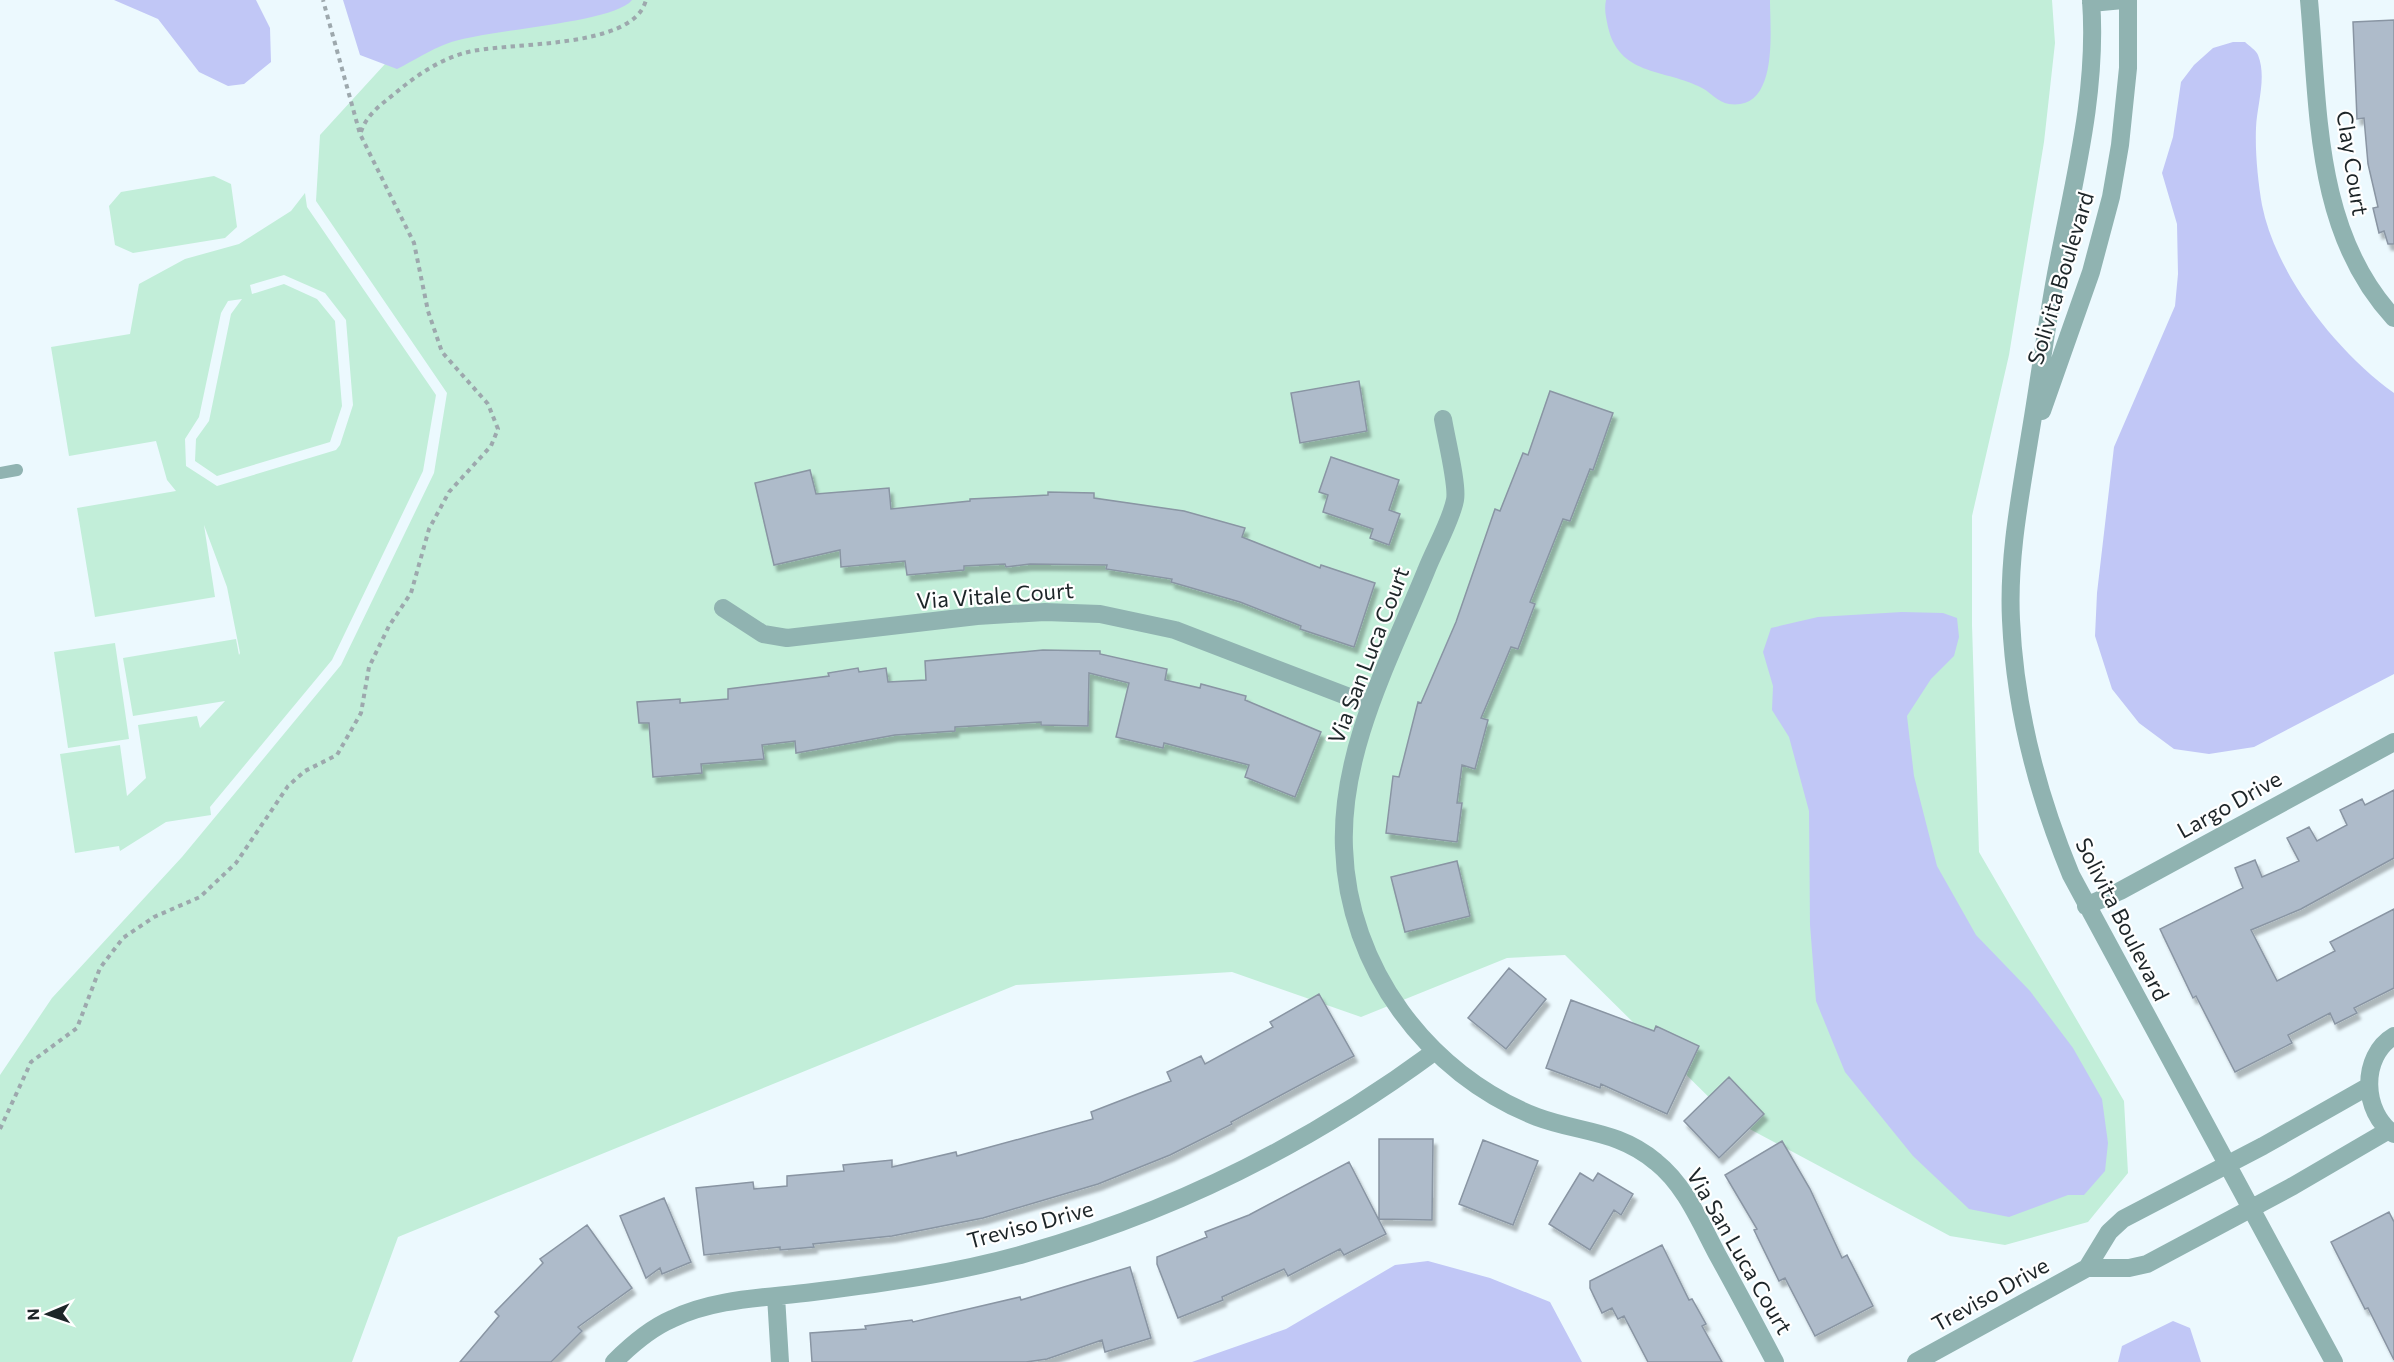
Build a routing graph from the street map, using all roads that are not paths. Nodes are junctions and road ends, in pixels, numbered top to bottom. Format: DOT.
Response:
graph roads {
  1 [pos="2123,0"];
  2 [pos="2128,0"];
  3 [pos="2309,0"];
  4 [pos="2091,1"];
  5 [pos="2394,318"];
  6 [pos="1443,419"];
  7 [pos="2026,458"];
  8 [pos="17,471"];
  9 [pos="0,473"];
  10 [pos="723,608"];
  11 [pos="1370,705"];
  12 [pos="2394,742"];
  13 [pos="2086,906"];
  14 [pos="2394,1036"];
  15 [pos="1434,1052"];
  16 [pos="2369,1086"];
  17 [pos="2391,1132"];
  18 [pos="2226,1165"];
  19 [pos="2250,1208"];
  20 [pos="2087,1268"];
  21 [pos="776,1296"];
  22 [pos="614,1362"];
  23 [pos="780,1362"];
  24 [pos="1775,1362"];
  25 [pos="1916,1362"];
  26 [pos="2334,1362"];
  1 -- 4 [label="street"];
  2 -- 7 [label="street, Solivita Boulevard"];
  3 -- 5 [label="street, Clay Court"];
  4 -- 7 [label="street, Solivita Boulevard"];
  6 -- 11 [label="street, Via San Luca Court"];
  7 -- 13 [label="street, Solivita Boulevard"];
  8 -- 9 [label="lane"];
  10 -- 11 [label="street, Via Vitale Court"];
  11 -- 15 [label="street, Via San Luca Court"];
  12 -- 13 [label="street, Largo Drive"];
  13 -- 18 [label="street, Solivita Boulevard"];
  14 -- 16 [label="street"];
  15 -- 21 [label="street, Treviso Drive"];
  15 -- 24 [label="street, Via San Luca Court"];
  16 -- 17 [label="street"];
  16 -- 18 [label="street, Treviso Drive"];
  17 -- 19 [label="street, Treviso Drive"];
  18 -- 19 [label="street, Solivita Boulevard"];
  18 -- 20 [label="street, Treviso Drive"];
  19 -- 20 [label="street, Treviso Drive"];
  19 -- 26 [label="street, Solivita Boulevard"];
  20 -- 25 [label="street, Treviso Drive"];
  21 -- 22 [label="street, Treviso Drive"];
  21 -- 23 [label="street"];
}
